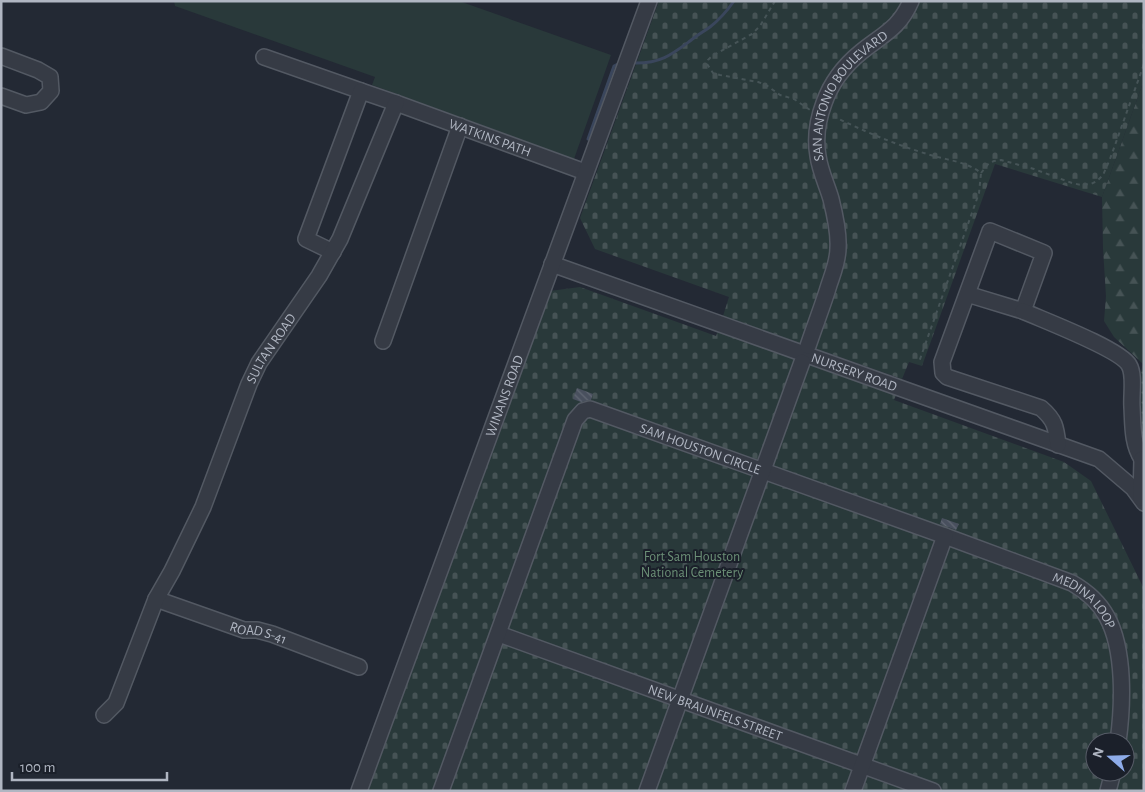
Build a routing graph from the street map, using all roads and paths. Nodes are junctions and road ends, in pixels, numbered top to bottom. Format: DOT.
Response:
graph roads {
  1 [pos="649,1"];
  2 [pos="775,1"];
  3 [pos="911,1"];
  4 [pos="1,56"];
  5 [pos="264,57"];
  6 [pos="1144,64"];
  7 [pos="361,91"];
  8 [pos="1,96"];
  9 [pos="396,102"];
  10 [pos="821,114"];
  11 [pos="460,126"];
  12 [pos="586,172"];
  13 [pos="981,174"];
  14 [pos="333,252"];
  15 [pos="552,264"];
  16 [pos="967,294"];
  17 [pos="1023,311"];
  18 [pos="383,341"];
  19 [pos="808,346"];
  20 [pos="802,362"];
  21 [pos="919,362"];
  22 [pos="1058,445"];
  23 [pos="1143,460"];
  24 [pos="762,471"];
  25 [pos="1142,500"];
  26 [pos="945,536"];
  27 [pos="156,599"];
  28 [pos="498,634"];
  29 [pos="359,667"];
  30 [pos="681,700"];
  31 [pos="104,715"];
  32 [pos="1119,732"];
  33 [pos="863,765"];
  34 [pos="359,791"];
  35 [pos="441,791"];
  36 [pos="647,791"];
  37 [pos="854,791"];
  38 [pos="933,791"];
  1 -- 12 [label="street, WINANS ROAD"];
  2 -- 10 [label="path"];
  3 -- 10 [label="street, SAN ANTONIO BOULEVARD"];
  4 -- 8 [label="street"];
  5 -- 7 [label="street, WATKINS PATH"];
  6 -- 13 [label="path"];
  7 -- 9 [label="street, WATKINS PATH"];
  7 -- 14 [label="street"];
  9 -- 11 [label="street, WATKINS PATH"];
  9 -- 14 [label="street, SULTAN ROAD"];
  10 -- 13 [label="path"];
  10 -- 19 [label="street, SAN ANTONIO BOULEVARD"];
  11 -- 12 [label="street, WATKINS PATH"];
  11 -- 18 [label="street"];
  12 -- 15 [label="street, WINANS ROAD"];
  13 -- 21 [label="path"];
  14 -- 27 [label="street, SULTAN ROAD"];
  15 -- 22 [label="street, NURSERY ROAD"];
  15 -- 34 [label="street, WINANS ROAD"];
  16 -- 17 [label="street"];
  16 -- 17 [label="street"];
  16 -- 22 [label="street"];
  17 -- 23 [label="street"];
  20 -- 24 [label="street"];
  22 -- 25 [label="street, NURSERY ROAD"];
  23 -- 25 [label="street"];
  24 -- 26 [label="street, SAM HOUSTON CIRCLE"];
  24 -- 28 [label="street, SAM HOUSTON CIRCLE"];
  24 -- 30 [label="street"];
  26 -- 32 [label="street, MEDINA LOOP"];
  26 -- 33 [label="street"];
  27 -- 29 [label="street, ROAD S-41"];
  27 -- 31 [label="street, SULTAN ROAD"];
  28 -- 30 [label="street, NEW BRAUNFELS STREET"];
  28 -- 35 [label="street, SAM HOUSTON CIRCLE"];
  30 -- 33 [label="street, NEW BRAUNFELS STREET"];
  30 -- 36 [label="street"];
  33 -- 37 [label="street"];
  33 -- 38 [label="street, NEW BRAUNFELS STREET"];
}
